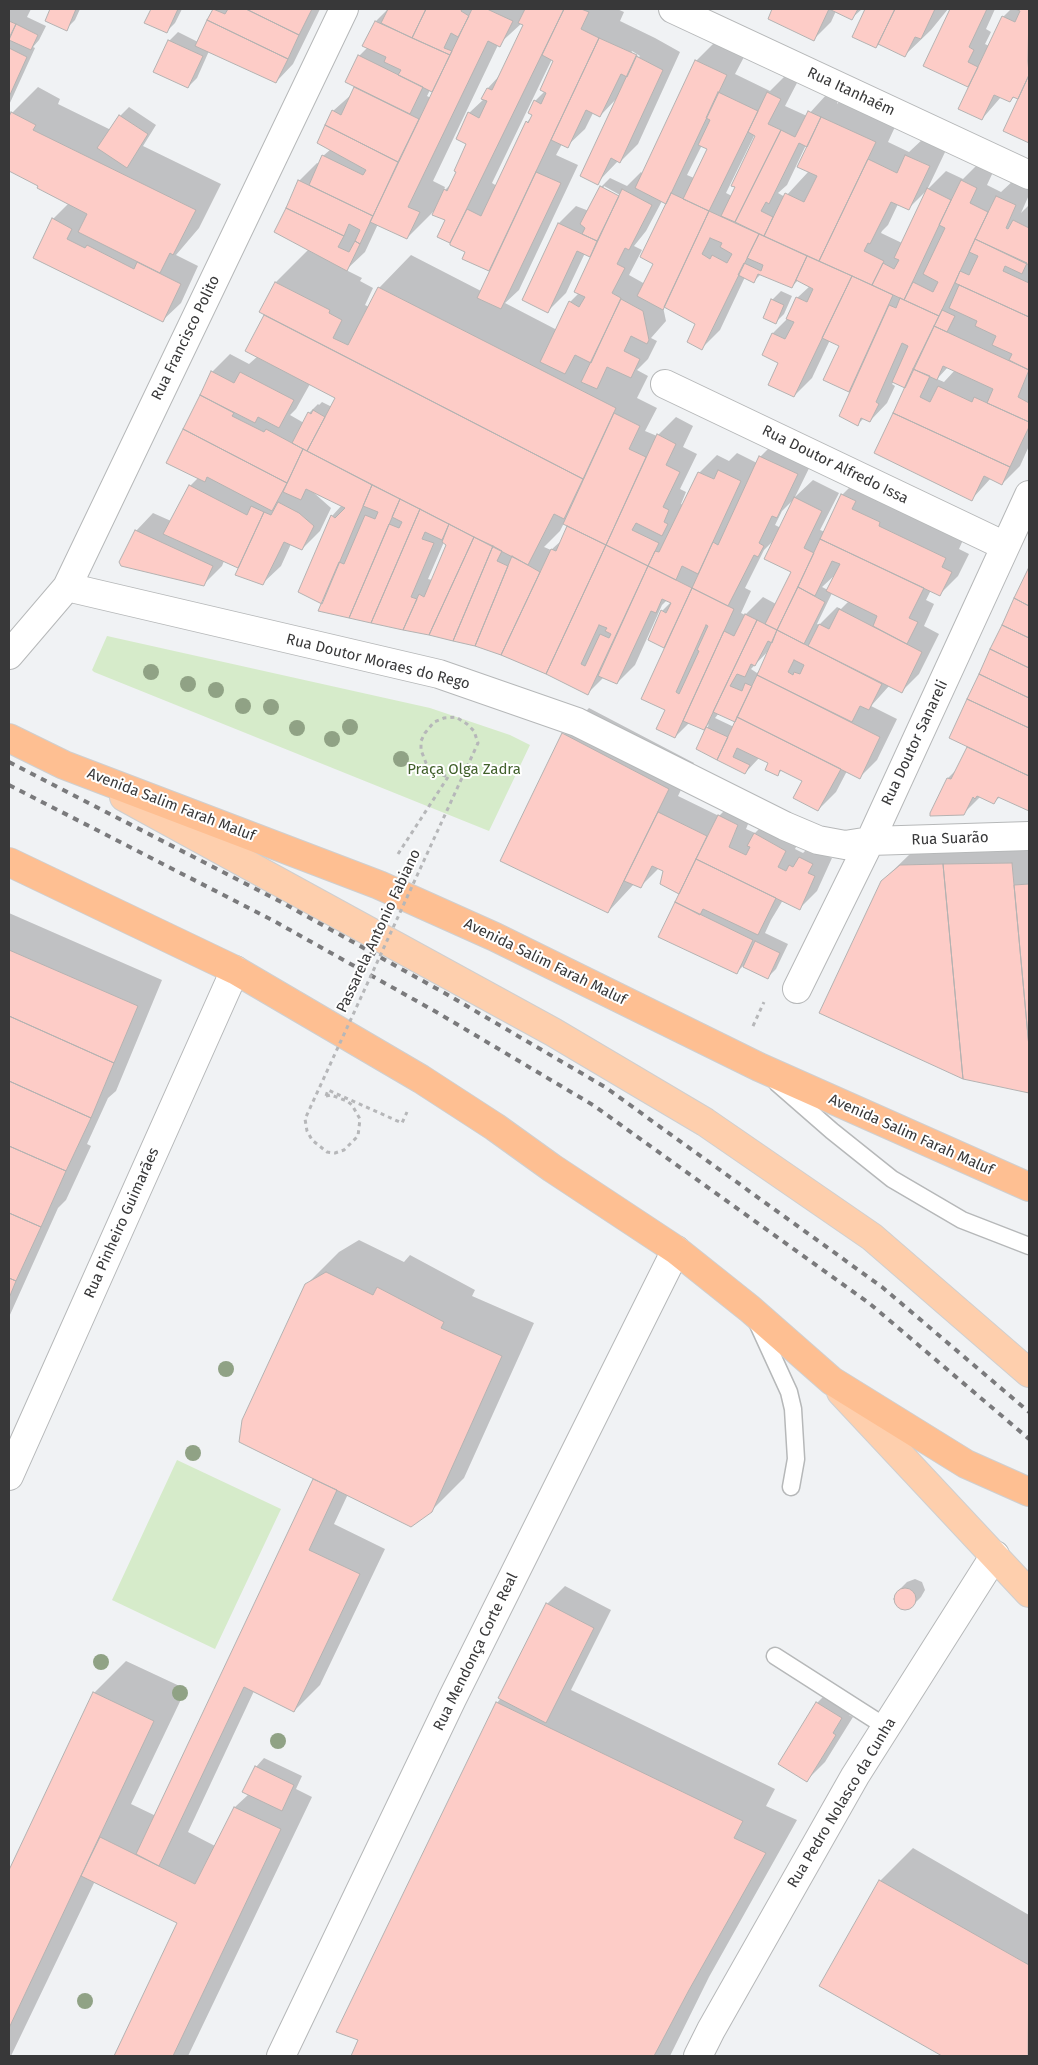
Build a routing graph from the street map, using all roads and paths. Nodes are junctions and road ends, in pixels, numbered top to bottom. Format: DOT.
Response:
graph roads {
  1 [pos="344,9"];
  2 [pos="673,9"];
  3 [pos="1029,175"];
  4 [pos="665,384"];
  5 [pos="1029,495"];
  6 [pos="1005,546"];
  7 [pos="66,587"];
  8 [pos="9,655"];
  9 [pos="9,738"];
  10 [pos="64,764"];
  11 [pos="1029,836"];
  12 [pos="870,841"];
  13 [pos="9,862"];
  14 [pos="379,885"];
  15 [pos="235,970"];
  16 [pos="797,990"];
  17 [pos="768,995"];
  18 [pos="752,1029"];
  19 [pos="759,1067"];
  20 [pos="421,1079"];
  21 [pos="1025,1183"];
  22 [pos="1029,1246"];
  23 [pos="676,1250"];
  24 [pos="750,1309"];
  25 [pos="1029,1373"];
  26 [pos="832,1381"];
  27 [pos="9,1476"];
  28 [pos="791,1487"];
  29 [pos="1029,1492"];
  30 [pos="995,1556"];
  31 [pos="1029,1593"];
  32 [pos="775,1656"];
  33 [pos="891,1719"];
  34 [pos="281,2056"];
  35 [pos="698,2056"];
  1 -- 7 [label="street, Rua Francisco Polito"];
  2 -- 3 [label="street, Rua Itanhaém"];
  4 -- 6 [label="street, Rua Doutor Alfredo Issa"];
  5 -- 6 [label="street, Rua Doutor Sanareli"];
  6 -- 12 [label="street, Rua Doutor Sanareli"];
  7 -- 8 [label="street, Rua Francisco Polito"];
  7 -- 12 [label="street, Rua Doutor Moraes do Rego"];
  9 -- 10 [label="highway, Avenida Salim Farah Maluf"];
  10 -- 14 [label="highway, Avenida Salim Farah Maluf"];
  10 -- 25 [label="main road"];
  11 -- 12 [label="street, Rua Suarão"];
  12 -- 16 [label="street, Rua Doutor Sanareli"];
  13 -- 15 [label="highway"];
  14 -- 19 [label="highway, Avenida Salim Farah Maluf"];
  14 -- 20 [label="path, Passarela Antonio Fabiano, bridge"];
  15 -- 20 [label="highway"];
  15 -- 27 [label="street, Rua Pinheiro Guimarães"];
  17 -- 18 [label="path"];
  19 -- 21 [label="highway, Avenida Salim Farah Maluf"];
  19 -- 22 [label="lane"];
  20 -- 23 [label="highway"];
  23 -- 24 [label="highway"];
  23 -- 34 [label="street, Rua Mendonça Corte Real"];
  24 -- 26 [label="highway"];
  24 -- 28 [label="lane"];
  26 -- 29 [label="highway"];
  26 -- 30 [label="main road"];
  30 -- 31 [label="main road"];
  30 -- 33 [label="street, Rua Pedro Nolasco da Cunha"];
  32 -- 33 [label="lane"];
  33 -- 35 [label="street, Rua Pedro Nolasco da Cunha"];
}
